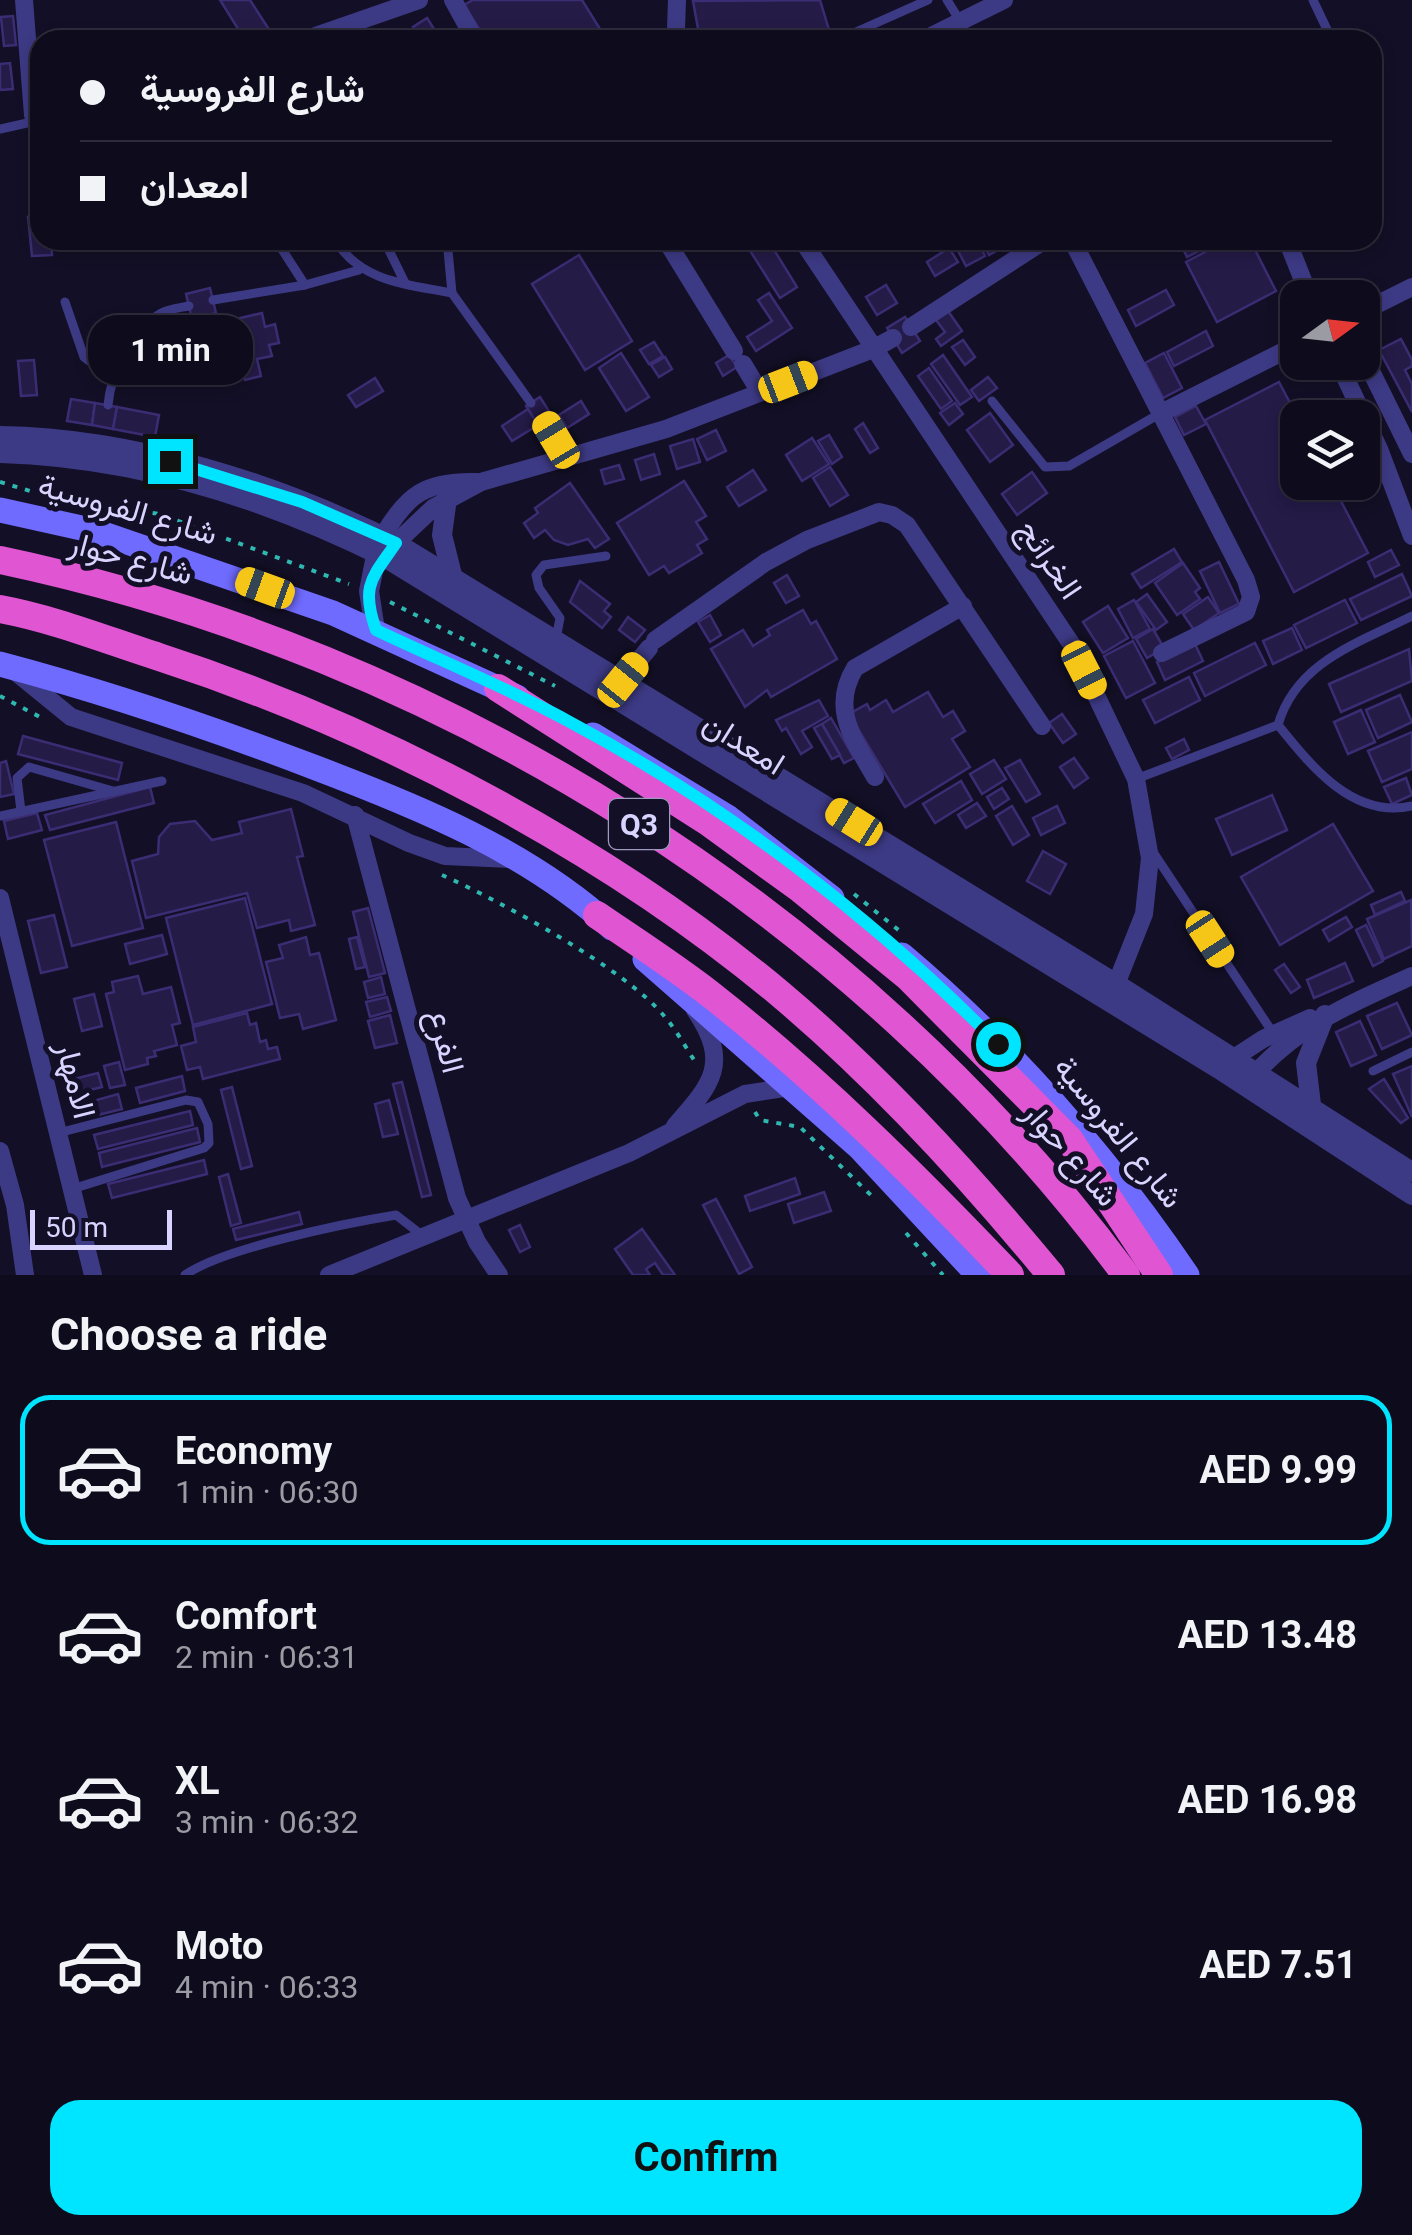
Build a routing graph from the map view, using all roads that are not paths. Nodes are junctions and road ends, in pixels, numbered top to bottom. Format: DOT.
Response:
graph roads {
  1 [pos="24,0"];
  2 [pos="419,0"];
  3 [pos="454,0"];
  4 [pos="677,0"];
  5 [pos="928,0"];
  6 [pos="946,0"];
  7 [pos="1004,0"];
  8 [pos="1313,0"];
  9 [pos="373,8"];
  10 [pos="960,20"];
  11 [pos="326,30"];
  12 [pos="470,30"];
  13 [pos="676,30"];
  14 [pos="860,30"];
  15 [pos="942,30"];
  16 [pos="965,30"];
  17 [pos="1327,30"];
  18 [pos="30,52"];
  19 [pos="30,123"];
  20 [pos="0,129"];
  21 [pos="282,250"];
  22 [pos="342,250"];
  23 [pos="389,250"];
  24 [pos="448,250"];
  25 [pos="672,250"];
  26 [pos="809,250"];
  27 [pos="1029,250"];
  28 [pos="1077,250"];
  29 [pos="1290,250"];
  30 [pos="359,270"];
  31 [pos="1303,280"];
  32 [pos="405,283"];
  33 [pos="305,285"];
  34 [pos="1412,287"];
  35 [pos="452,293"];
  36 [pos="214,300"];
  37 [pos="65,302"];
  38 [pos="1380,303"];
  39 [pos="189,306"];
  40 [pos="911,326"];
  41 [pos="893,338"];
  42 [pos="873,349"];
  43 [pos="1280,353"];
  44 [pos="114,379"];
  45 [pos="1346,380"];
  46 [pos="1375,380"];
  47 [pos="760,392"];
  48 [pos="992,401"];
  49 [pos="531,403"];
  50 [pos="108,405"];
  51 [pos="1161,413"];
  52 [pos="544,421"];
  53 [pos="0,436"];
  54 [pos="0,453"];
  55 [pos="1412,454"];
  56 [pos="568,459"];
  57 [pos="481,482"];
  58 [pos="446,498"];
  59 [pos="0,510"];
  60 [pos="1412,536"];
  61 [pos="384,550"];
  62 [pos="606,556"];
  63 [pos="14,562"];
  64 [pos="452,575"];
  65 [pos="369,591"];
  66 [pos="963,606"];
  67 [pos="13,611"];
  68 [pos="333,612"];
  69 [pos="1412,616"];
  70 [pos="376,630"];
  71 [pos="556,639"];
  72 [pos="1162,653"];
  73 [pos="5,665"];
  74 [pos="623,680"];
  75 [pos="498,688"];
  76 [pos="1042,726"];
  77 [pos="1278,726"];
  78 [pos="875,777"];
  79 [pos="1136,778"];
  80 [pos="162,780"];
  81 [pos="114,791"];
  82 [pos="1412,806"];
  83 [pos="21,811"];
  84 [pos="355,814"];
  85 [pos="0,816"];
  86 [pos="1148,844"];
  87 [pos="514,859"];
  88 [pos="0,898"];
  89 [pos="597,915"];
  90 [pos="1412,976"];
  91 [pos="1113,993"];
  92 [pos="685,996"];
  93 [pos="1325,1015"];
  94 [pos="1273,1034"];
  95 [pos="1412,1052"];
  96 [pos="1224,1064"];
  97 [pos="1373,1071"];
  98 [pos="1249,1080"];
  99 [pos="790,1088"];
  100 [pos="1311,1104"];
  101 [pos="58,1132"];
  102 [pos="668,1134"];
  103 [pos="0,1152"];
  104 [pos="1412,1172"];
  105 [pos="72,1189"];
  106 [pos="1412,1195"];
  107 [pos="7,1206"];
  108 [pos="467,1221"];
  109 [pos="423,1236"];
  110 [pos="25,1275"];
  111 [pos="94,1275"];
  112 [pos="185,1275"];
  113 [pos="329,1275"];
  114 [pos="499,1275"];
  115 [pos="978,1275"];
  116 [pos="1010,1275"];
  117 [pos="1051,1275"];
  118 [pos="1126,1275"];
  119 [pos="1159,1275"];
  120 [pos="1187,1275"];
  1 -- 18 [label="street"];
  2 -- 9 [label="street"];
  3 -- 12 [label="street"];
  4 -- 13 [label="street"];
  5 -- 14 [label="lane"];
  6 -- 10 [label="lane"];
  7 -- 10 [label="street"];
  8 -- 17 [label="lane"];
  9 -- 11 [label="street"];
  10 -- 15 [label="street"];
  10 -- 16 [label="street"];
  19 -- 20 [label="lane"];
  21 -- 33 [label="lane"];
  22 -- 30 [label="lane"];
  23 -- 32 [label="lane"];
  24 -- 35 [label="lane"];
  25 -- 47 [label="street"];
  26 -- 42 [label="street, الخرائج"];
  27 -- 40 [label="street"];
  28 -- 51 [label="street"];
  29 -- 31 [label="street"];
  30 -- 32 [label="lane"];
  30 -- 33 [label="lane"];
  32 -- 35 [label="lane"];
  33 -- 36 [label="lane"];
  34 -- 38 [label="street"];
  35 -- 49 [label="lane"];
  37 -- 44 [label="lane"];
  39 -- 44 [label="lane"];
  41 -- 42 [label="street"];
  42 -- 47 [label="street"];
  42 -- 79 [label="street, الخرائج"];
  43 -- 51 [label="street"];
  44 -- 50 [label="lane"];
  45 -- 60 [label="street"];
  46 -- 55 [label="street"];
  47 -- 56 [label="street"];
  48 -- 51 [label="lane"];
  51 -- 72 [label="street"];
  52 -- 56 [label="lane"];
  53 -- 61 [label="street, امعدان"];
  54 -- 61 [label="street, امعدان"];
  56 -- 57 [label="street"];
  57 -- 58 [label="street"];
  57 -- 61 [label="street"];
  58 -- 61 [label="street"];
  58 -- 64 [label="street"];
  59 -- 68 [label="main road, شارع الفروسية"];
  61 -- 64 [label="street, امعدان"];
  61 -- 65 [label="street"];
  61 -- 91 [label="street, امعدان"];
  62 -- 71 [label="lane"];
  63 -- 118 [label="highway, شارع حوار / Q3"];
  64 -- 71 [label="street, امعدان"];
  65 -- 68 [label="street"];
  65 -- 70 [label="street"];
  66 -- 74 [label="street"];
  66 -- 76 [label="street"];
  66 -- 78 [label="street"];
  67 -- 117 [label="highway, Q3"];
  68 -- 70 [label="main road, شارع الفروسية"];
  69 -- 77 [label="lane"];
  70 -- 75 [label="main road, شارع الفروسية"];
  71 -- 74 [label="street, امعدان"];
  73 -- 84 [label="street"];
  73 -- 87 [label="main road"];
  74 -- 91 [label="street, امعدان"];
  75 -- 119 [label="highway"];
  75 -- 120 [label="main road, شارع الفروسية"];
  77 -- 79 [label="lane"];
  77 -- 82 [label="lane"];
  79 -- 86 [label="street, الخرائج"];
  80 -- 81 [label="lane"];
  81 -- 83 [label="lane"];
  81 -- 83 [label="lane"];
  83 -- 85 [label="lane"];
  84 -- 87 [label="street"];
  84 -- 108 [label="street, الفرع"];
  86 -- 91 [label="street, الخرائج"];
  86 -- 94 [label="lane"];
  87 -- 89 [label="main road"];
  88 -- 101 [label="street, الامهار"];
  89 -- 92 [label="main road"];
  89 -- 116 [label="highway"];
  90 -- 93 [label="street"];
  91 -- 96 [label="street, امعدان"];
  92 -- 99 [label="main road"];
  92 -- 102 [label="street"];
  93 -- 94 [label="street"];
  93 -- 98 [label="street"];
  93 -- 100 [label="street"];
  94 -- 96 [label="street"];
  95 -- 97 [label="lane"];
  96 -- 98 [label="street, امعدان"];
  98 -- 100 [label="street, امعدان"];
  98 -- 106 [label="street, امعدان"];
  99 -- 102 [label="street"];
  99 -- 115 [label="main road"];
  100 -- 104 [label="street, امعدان"];
  101 -- 105 [label="street, الامهار"];
  101 -- 105 [label="lane"];
  102 -- 108 [label="street"];
  103 -- 107 [label="street"];
  105 -- 111 [label="street, الامهار"];
  107 -- 110 [label="street"];
  108 -- 109 [label="street"];
  108 -- 114 [label="street, الفرع"];
  109 -- 112 [label="lane"];
  109 -- 113 [label="street"];
}
